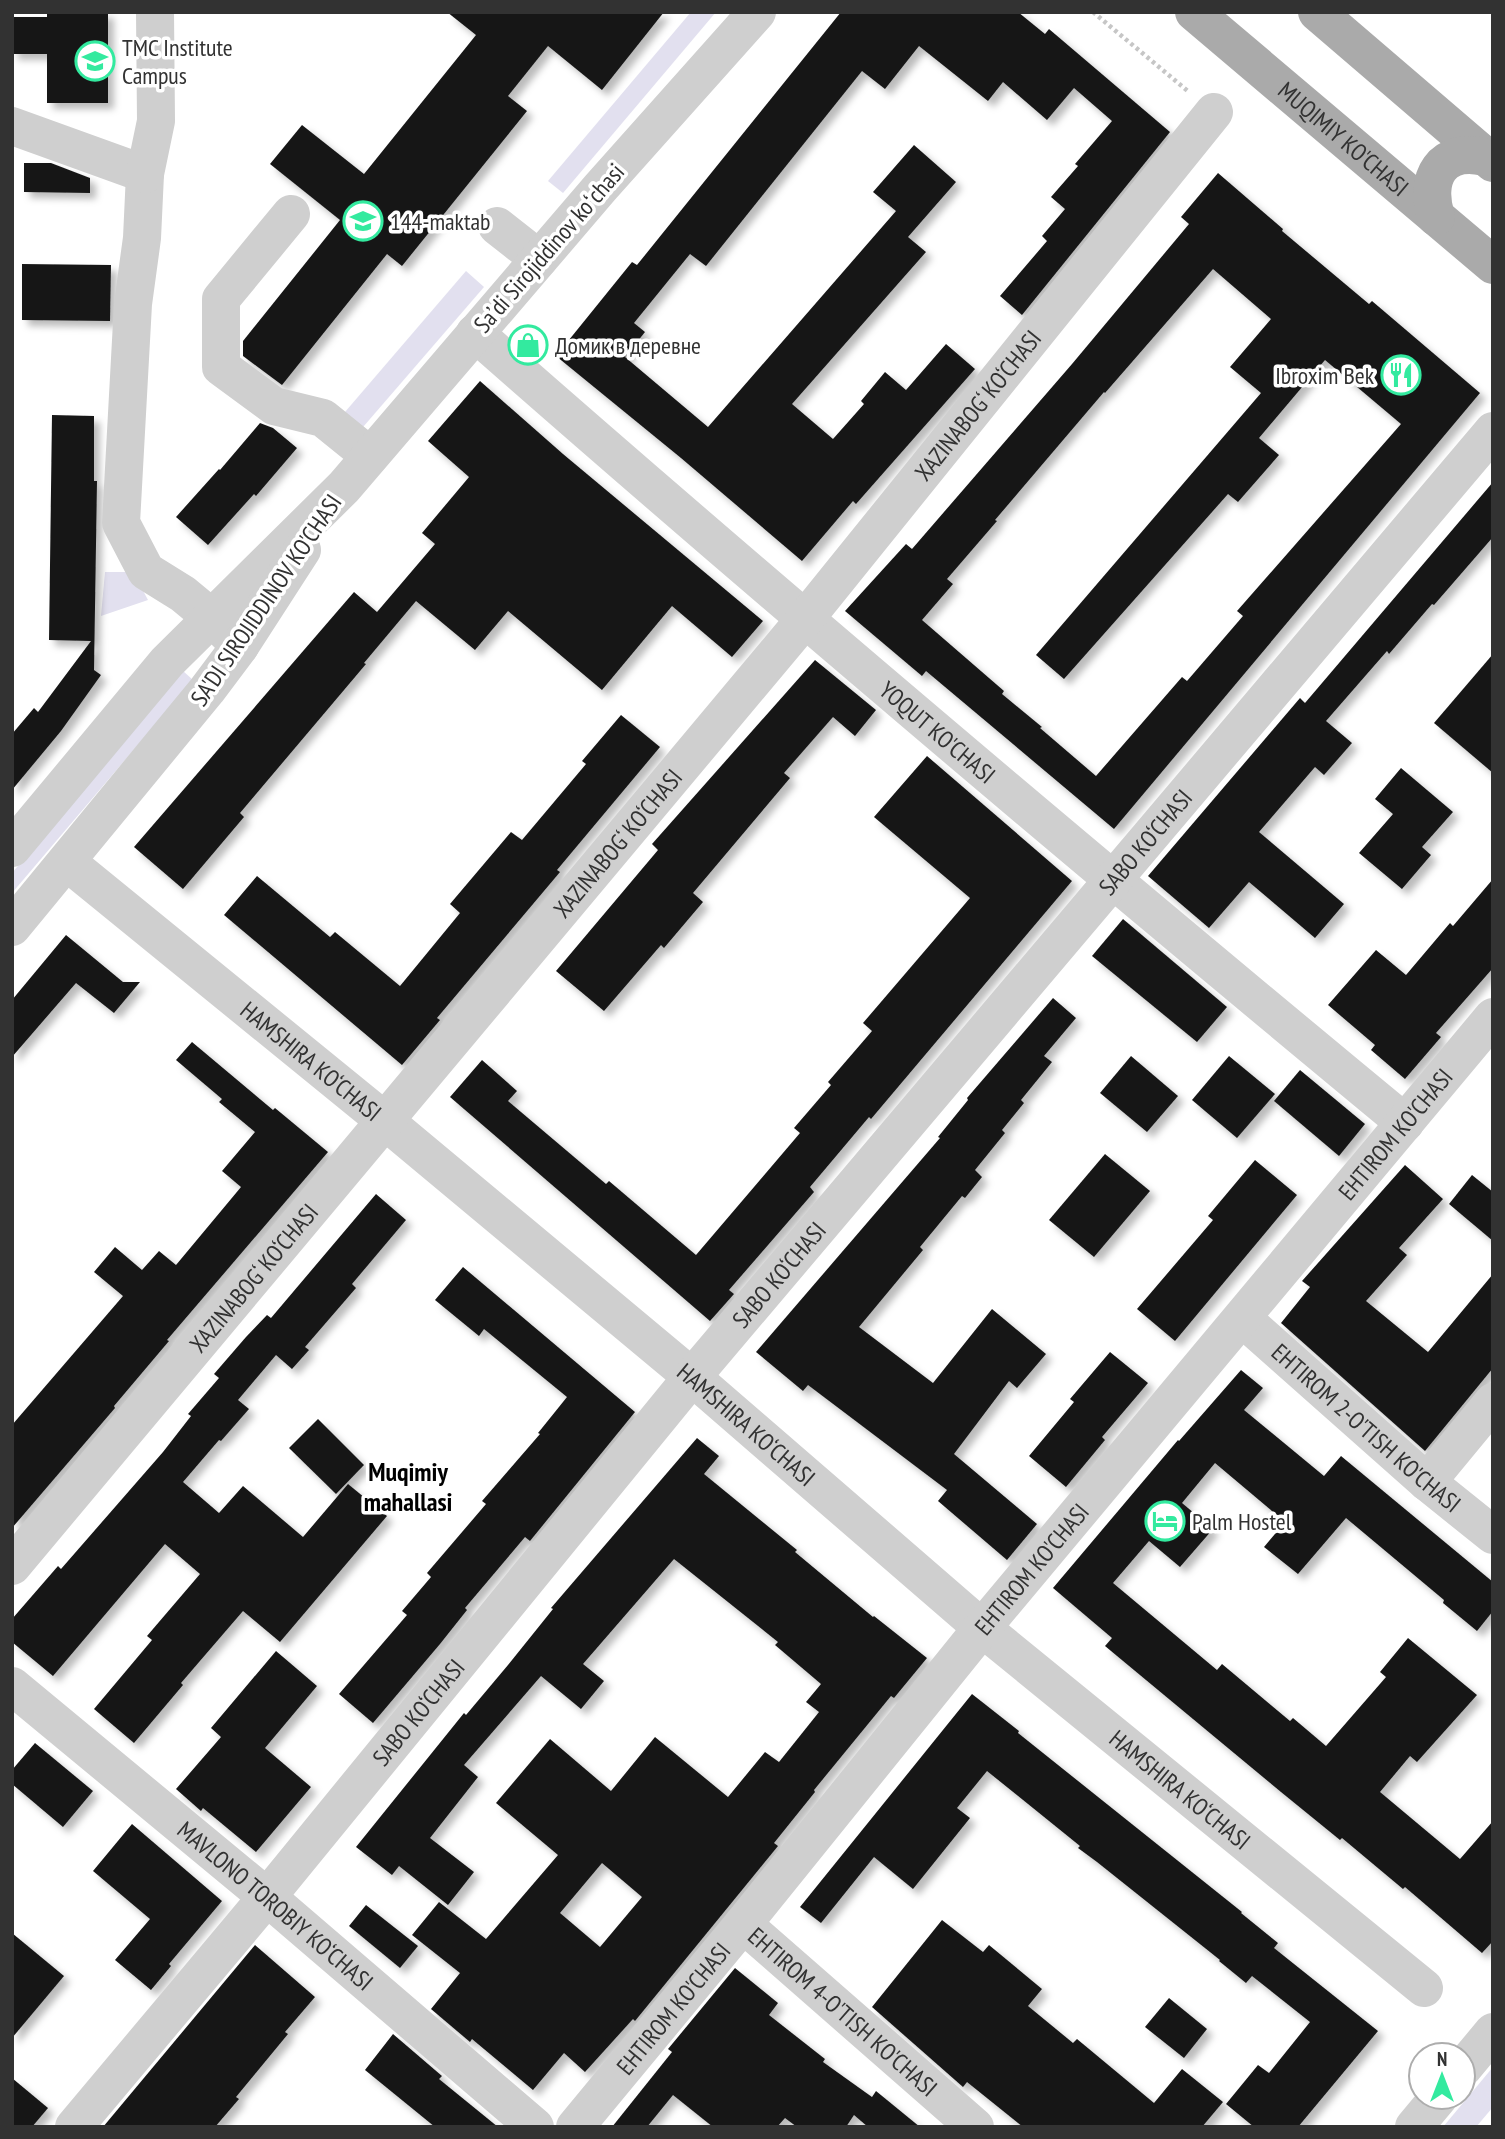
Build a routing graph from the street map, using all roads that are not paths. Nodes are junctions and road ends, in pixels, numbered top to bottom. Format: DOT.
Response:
graph roads {
  1 [pos="155,12"];
  2 [pos="757,12"];
  3 [pos="1194,12"];
  4 [pos="1317,12"];
  5 [pos="1214,112"];
  6 [pos="12,126"];
  7 [pos="1489,160"];
  8 [pos="145,174"];
  9 [pos="291,214"];
  10 [pos="1436,217"];
  11 [pos="497,226"];
  12 [pos="539,258"];
  13 [pos="1493,265"];
  14 [pos="475,333"];
  15 [pos="1493,431"];
  16 [pos="370,456"];
  17 [pos="344,487"];
  18 [pos="212,618"];
  19 [pos="805,619"];
  20 [pos="240,646"];
  21 [pos="12,848"];
  22 [pos="67,862"];
  23 [pos="1111,880"];
  24 [pos="12,928"];
  25 [pos="1493,1017"];
  26 [pos="385,1121"];
  27 [pos="1405,1123"];
  28 [pos="1242,1318"];
  29 [pos="692,1377"];
  30 [pos="1493,1402"];
  31 [pos="1427,1482"];
  32 [pos="1493,1535"];
  33 [pos="12,1566"];
  34 [pos="982,1628"];
  35 [pos="12,1686"];
  36 [pos="267,1898"];
  37 [pos="743,1924"];
  38 [pos="1424,1988"];
  39 [pos="1493,2032"];
  40 [pos="1477,2051"];
  41 [pos="1427,2111"];
  42 [pos="74,2127"];
  43 [pos="535,2127"];
  44 [pos="575,2127"];
  45 [pos="975,2127"];
  46 [pos="1414,2127"];
  1 -- 8 [label="street"];
  2 -- 12 [label="street, Saʼdi Sirojiddinov koʻchasi"];
  3 -- 10 [label="main road, MUQIMIY KO'CHASI"];
  4 -- 7 [label="main road"];
  5 -- 19 [label="street, XAZINABOG‘ KO‘CHASI"];
  6 -- 8 [label="street"];
  7 -- 10 [label="main road"];
  8 -- 18 [label="street"];
  9 -- 16 [label="street"];
  10 -- 13 [label="main road, MUQIMIY KO'CHASI"];
  11 -- 12 [label="street"];
  12 -- 14 [label="street, Saʼdi Sirojiddinov koʻchasi"];
  14 -- 16 [label="street, Saʼdi Sirojiddinov koʻchasi"];
  14 -- 19 [label="street, YOQUT KO'CHASI"];
  15 -- 23 [label="street, SABO KO‘CHASI"];
  16 -- 17 [label="street, Saʼdi Sirojiddinov koʻchasi"];
  17 -- 18 [label="street, SA'DI SIROJIDDINOV KO'CHASI"];
  17 -- 20 [label="street, SA'DI SIROJIDDINOV KO'CHASI"];
  18 -- 20 [label="street"];
  18 -- 21 [label="street, SA'DI SIROJIDDINOV KO'CHASI"];
  19 -- 23 [label="street, YOQUT KO'CHASI"];
  19 -- 26 [label="street, XAZINABOG‘ KO‘CHASI"];
  20 -- 22 [label="street, SA'DI SIROJIDDINOV KO'CHASI"];
  22 -- 24 [label="street, SA'DI SIROJIDDINOV KO'CHASI"];
  22 -- 26 [label="street, HAMSHIRA KO‘CHASI"];
  23 -- 27 [label="street, YOQUT KO'CHASI"];
  23 -- 29 [label="street, SABO KO‘CHASI"];
  25 -- 27 [label="street, EHTIROM KO'CHASI"];
  26 -- 29 [label="street, HAMSHIRA KO‘CHASI"];
  26 -- 33 [label="street, XAZINABOG‘ KO‘CHASI"];
  27 -- 28 [label="street, EHTIROM KO'CHASI"];
  28 -- 31 [label="street, EHTIROM 2-O'TISH KO'CHASI"];
  28 -- 34 [label="street, EHTIROM KO'CHASI"];
  29 -- 34 [label="street, HAMSHIRA KO‘CHASI"];
  29 -- 36 [label="street, SABO KO‘CHASI"];
  30 -- 31 [label="street"];
  31 -- 32 [label="street, EHTIROM 2-O'TISH KO'CHASI"];
  34 -- 37 [label="street, EHTIROM KO'CHASI"];
  34 -- 38 [label="street, HAMSHIRA KO‘CHASI"];
  35 -- 36 [label="street, MAVLONO TOROBIY KO‘CHASI"];
  36 -- 42 [label="street, SABO KO‘CHASI"];
  36 -- 43 [label="street, MAVLONO TOROBIY KO‘CHASI"];
  37 -- 44 [label="street, EHTIROM KO'CHASI"];
  37 -- 45 [label="street, EHTIROM 4-O'TISH KO'CHASI"];
  39 -- 40 [label="street"];
  41 -- 46 [label="street"];
}
